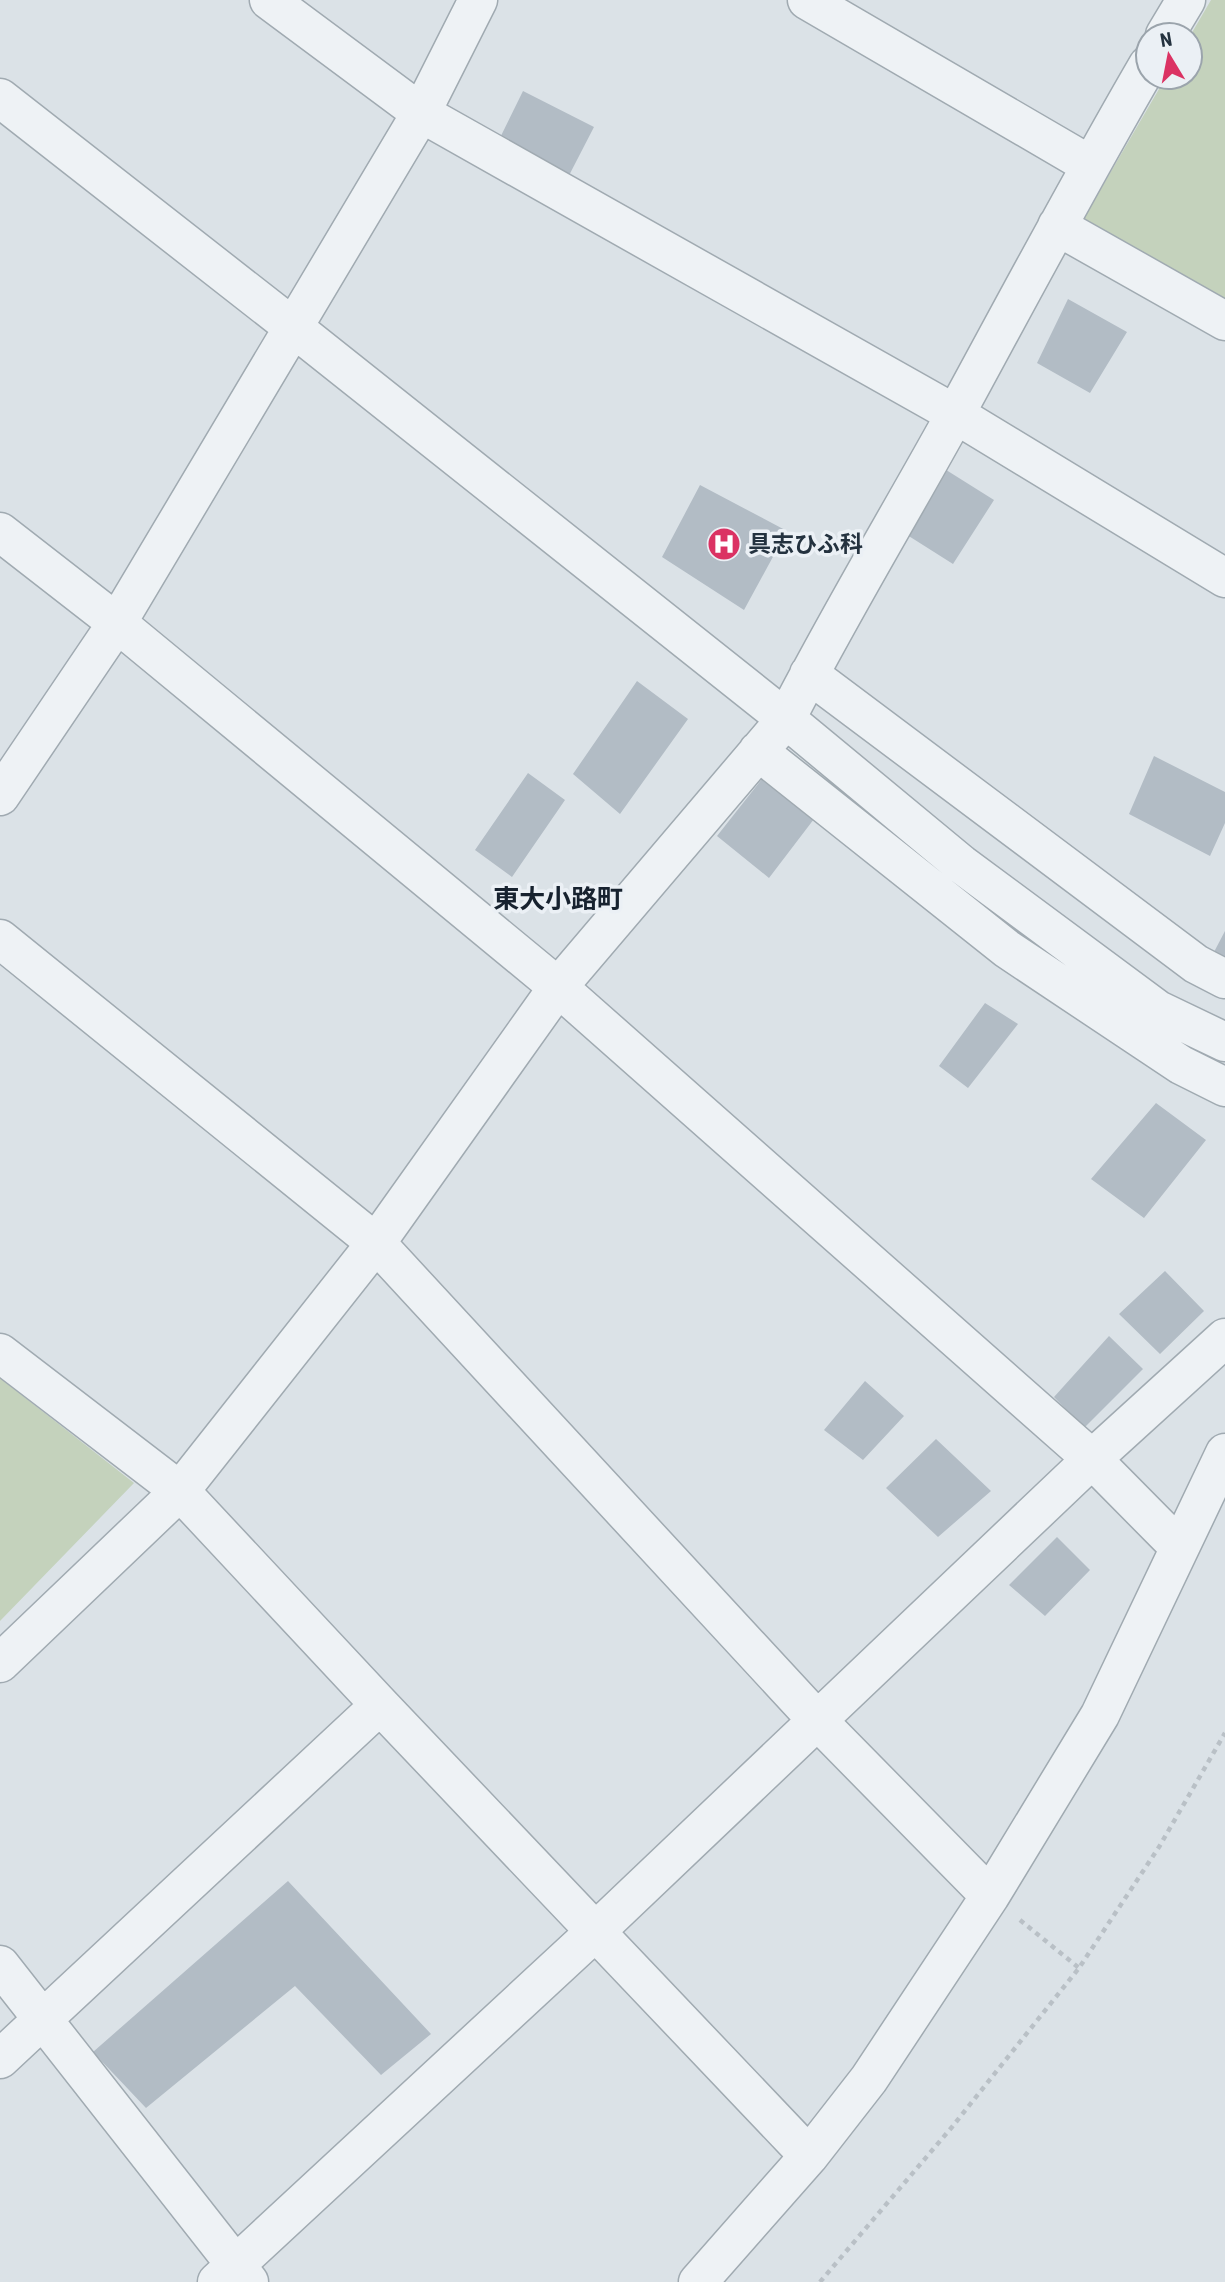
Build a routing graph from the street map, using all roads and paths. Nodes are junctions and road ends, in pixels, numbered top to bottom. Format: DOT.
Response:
graph roads {
  1 [pos="270,0"];
  2 [pos="478,0"];
  3 [pos="807,0"];
  4 [pos="1186,0"];
  5 [pos="1173,21"];
  6 [pos="1134,89"];
  7 [pos="0,98"];
  8 [pos="421,113"];
  9 [pos="1090,165"];
  10 [pos="1057,226"];
  11 [pos="1225,321"];
  12 [pos="294,328"];
  13 [pos="955,414"];
  14 [pos="0,532"];
  15 [pos="1225,578"];
  16 [pos="117,623"];
  17 [pos="808,674"];
  18 [pos="786,719"];
  19 [pos="758,751"];
  20 [pos="0,796"];
  21 [pos="0,939"];
  22 [pos="1225,979"];
  23 [pos="558,987"];
  24 [pos="1225,1042"];
  25 [pos="1225,1087"];
  26 [pos="376,1242"];
  27 [pos="1225,1338"];
  28 [pos="0,1353"];
  29 [pos="1225,1453"];
  30 [pos="1092,1459"];
  31 [pos="180,1491"];
  32 [pos="1179,1547"];
  33 [pos="0,1663"];
  34 [pos="380,1705"];
  35 [pos="817,1720"];
  36 [pos="1225,1733"];
  37 [pos="990,1896"];
  38 [pos="597,1931"];
  39 [pos="0,1965"];
  40 [pos="1079,1968"];
  41 [pos="42,2020"];
  42 [pos="0,2059"];
  43 [pos="809,2156"];
  44 [pos="234,2276"];
  45 [pos="698,2282"];
  46 [pos="820,2282"];
  1 -- 8 [label="street"];
  2 -- 8 [label="street"];
  3 -- 9 [label="street"];
  4 -- 5 [label="street"];
  6 -- 9 [label="street"];
  7 -- 12 [label="street"];
  8 -- 12 [label="street"];
  8 -- 13 [label="street"];
  9 -- 10 [label="street"];
  10 -- 11 [label="street"];
  10 -- 13 [label="street"];
  12 -- 16 [label="street"];
  12 -- 18 [label="street"];
  13 -- 15 [label="street"];
  13 -- 17 [label="street"];
  14 -- 16 [label="street"];
  16 -- 20 [label="street"];
  16 -- 23 [label="street"];
  17 -- 18 [label="street"];
  17 -- 22 [label="street"];
  18 -- 19 [label="street"];
  18 -- 24 [label="street"];
  19 -- 23 [label="street"];
  19 -- 25 [label="street"];
  21 -- 26 [label="street"];
  23 -- 26 [label="street"];
  23 -- 30 [label="street"];
  26 -- 31 [label="street"];
  26 -- 35 [label="street"];
  27 -- 30 [label="street"];
  28 -- 31 [label="street"];
  29 -- 32 [label="street"];
  30 -- 32 [label="street"];
  30 -- 35 [label="street"];
  31 -- 33 [label="street"];
  31 -- 34 [label="street"];
  32 -- 37 [label="street"];
  34 -- 38 [label="street"];
  34 -- 41 [label="street"];
  35 -- 37 [label="street"];
  35 -- 38 [label="street"];
  36 -- 40 [label="path"];
  37 -- 40 [label="path"];
  37 -- 43 [label="street"];
  38 -- 43 [label="street"];
  38 -- 44 [label="street"];
  39 -- 41 [label="street"];
  40 -- 46 [label="path"];
  41 -- 42 [label="street"];
  41 -- 44 [label="street"];
  43 -- 45 [label="street"];
}
